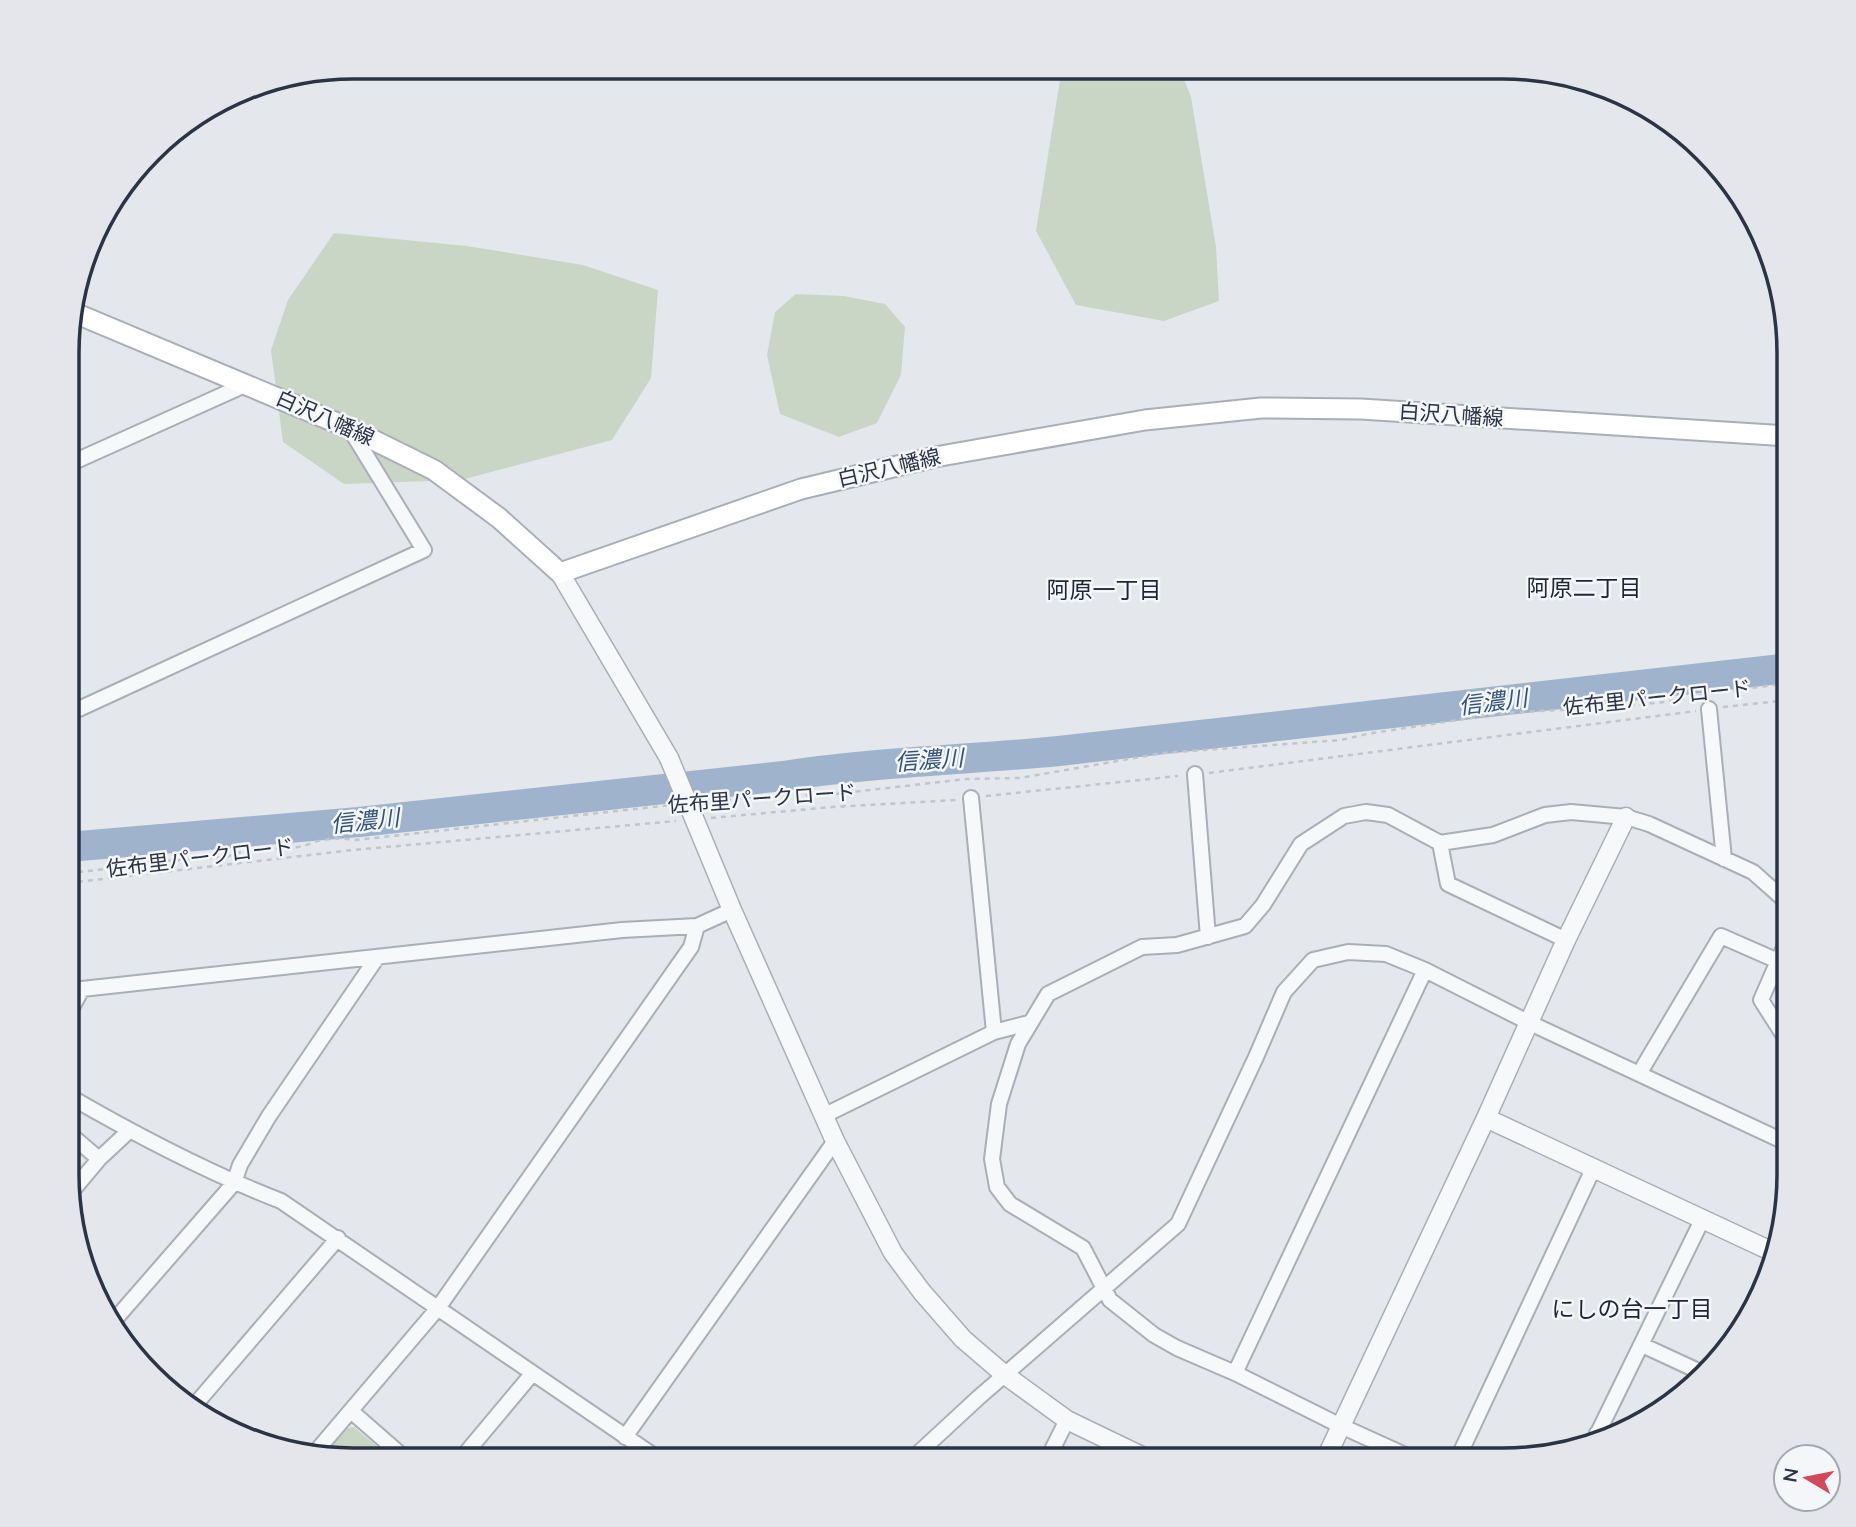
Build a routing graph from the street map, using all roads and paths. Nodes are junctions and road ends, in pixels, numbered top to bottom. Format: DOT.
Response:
graph roads {
  1 [pos="81,316"];
  2 [pos="247,384"];
  3 [pos="349,428"];
  4 [pos="1777,435"];
  5 [pos="79,460"];
  6 [pos="560,573"];
  7 [pos="1777,684"];
  8 [pos="1777,701"];
  9 [pos="79,709"];
  10 [pos="1709,709"];
  11 [pos="1195,774"];
  12 [pos="971,798"];
  13 [pos="690,810"];
  14 [pos="1626,817"];
  15 [pos="1440,843"];
  16 [pos="1724,859"];
  17 [pos="79,872"];
  18 [pos="79,882"];
  19 [pos="1777,893"];
  20 [pos="732,910"];
  21 [pos="697,926"];
  22 [pos="1208,937"];
  23 [pos="1566,940"];
  24 [pos="376,959"];
  25 [pos="1777,961"];
  26 [pos="1777,963"];
  27 [pos="1425,970"];
  28 [pos="79,995"];
  29 [pos="1029,1023"];
  30 [pos="1530,1023"];
  31 [pos="1777,1026"];
  32 [pos="994,1032"];
  33 [pos="1639,1074"];
  34 [pos="79,1102"];
  35 [pos="823,1116"];
  36 [pos="1486,1118"];
  37 [pos="129,1131"];
  38 [pos="1777,1138"];
  39 [pos="835,1141"];
  40 [pos="79,1142"];
  41 [pos="99,1159"];
  42 [pos="1594,1167"];
  43 [pos="79,1183"];
  44 [pos="234,1183"];
  45 [pos="1702,1220"];
  46 [pos="338,1238"];
  47 [pos="1767,1249"];
  48 [pos="1105,1288"];
  49 [pos="438,1308"];
  50 [pos="118,1316"];
  51 [pos="1642,1345"];
  52 [pos="1695,1370"];
  53 [pos="1235,1373"];
  54 [pos="532,1374"];
  55 [pos="1005,1376"];
  56 [pos="198,1401"];
  57 [pos="351,1411"];
  58 [pos="1067,1420"];
  59 [pos="1341,1426"];
  60 [pos="1604,1429"];
  61 [pos="625,1437"];
  62 [pos="320,1446"];
  63 [pos="393,1448"];
  64 [pos="470,1448"];
  65 [pos="642,1448"];
  66 [pos="925,1448"];
  67 [pos="1052,1448"];
  68 [pos="1125,1448"];
  69 [pos="1331,1448"];
  70 [pos="1390,1448"];
  71 [pos="1463,1448"];
  1 -- 2 [label="main road, 白沢八幡線"];
  2 -- 3 [label="main road, 白沢八幡線"];
  2 -- 5 [label="street"];
  3 -- 6 [label="main road, 白沢八幡線"];
  3 -- 9 [label="street"];
  4 -- 6 [label="main road, 白沢八幡線"];
  6 -- 13 [label="street, bridge"];
  7 -- 13 [label="path, 佐布里パークロード"];
  8 -- 10 [label="path"];
  10 -- 11 [label="path"];
  10 -- 16 [label="street"];
  11 -- 12 [label="path"];
  11 -- 22 [label="street"];
  12 -- 13 [label="path"];
  12 -- 32 [label="street"];
  13 -- 17 [label="path, 佐布里パークロード"];
  13 -- 18 [label="path"];
  13 -- 20 [label="street"];
  14 -- 15 [label="street"];
  14 -- 16 [label="street"];
  14 -- 23 [label="street"];
  15 -- 22 [label="street"];
  15 -- 23 [label="street"];
  16 -- 19 [label="street"];
  20 -- 21 [label="street"];
  20 -- 35 [label="street"];
  21 -- 24 [label="street"];
  21 -- 49 [label="street"];
  22 -- 29 [label="street"];
  23 -- 30 [label="street"];
  24 -- 28 [label="street"];
  24 -- 44 [label="street"];
  25 -- 33 [label="street"];
  26 -- 31 [label="street"];
  27 -- 30 [label="street"];
  27 -- 48 [label="street"];
  27 -- 53 [label="street"];
  29 -- 32 [label="street"];
  29 -- 48 [label="street"];
  30 -- 33 [label="street"];
  30 -- 36 [label="street"];
  32 -- 35 [label="street"];
  33 -- 38 [label="street"];
  34 -- 37 [label="street"];
  35 -- 39 [label="street"];
  36 -- 42 [label="street"];
  36 -- 59 [label="street"];
  37 -- 41 [label="street"];
  37 -- 44 [label="street"];
  39 -- 55 [label="street"];
  39 -- 61 [label="street"];
  40 -- 41 [label="street"];
  41 -- 43 [label="street"];
  42 -- 45 [label="street"];
  42 -- 71 [label="street"];
  44 -- 46 [label="street"];
  44 -- 50 [label="street"];
  45 -- 47 [label="street"];
  45 -- 51 [label="street"];
  46 -- 49 [label="street"];
  46 -- 56 [label="street"];
  48 -- 53 [label="street"];
  48 -- 55 [label="street"];
  49 -- 54 [label="street"];
  49 -- 57 [label="street"];
  51 -- 52 [label="street"];
  51 -- 60 [label="street"];
  53 -- 59 [label="street"];
  54 -- 61 [label="street"];
  54 -- 64 [label="street"];
  55 -- 58 [label="street"];
  55 -- 66 [label="street"];
  57 -- 62 [label="street"];
  57 -- 63 [label="street"];
  58 -- 67 [label="street"];
  58 -- 68 [label="street"];
  59 -- 69 [label="street"];
  59 -- 70 [label="street"];
  61 -- 65 [label="street"];
}
